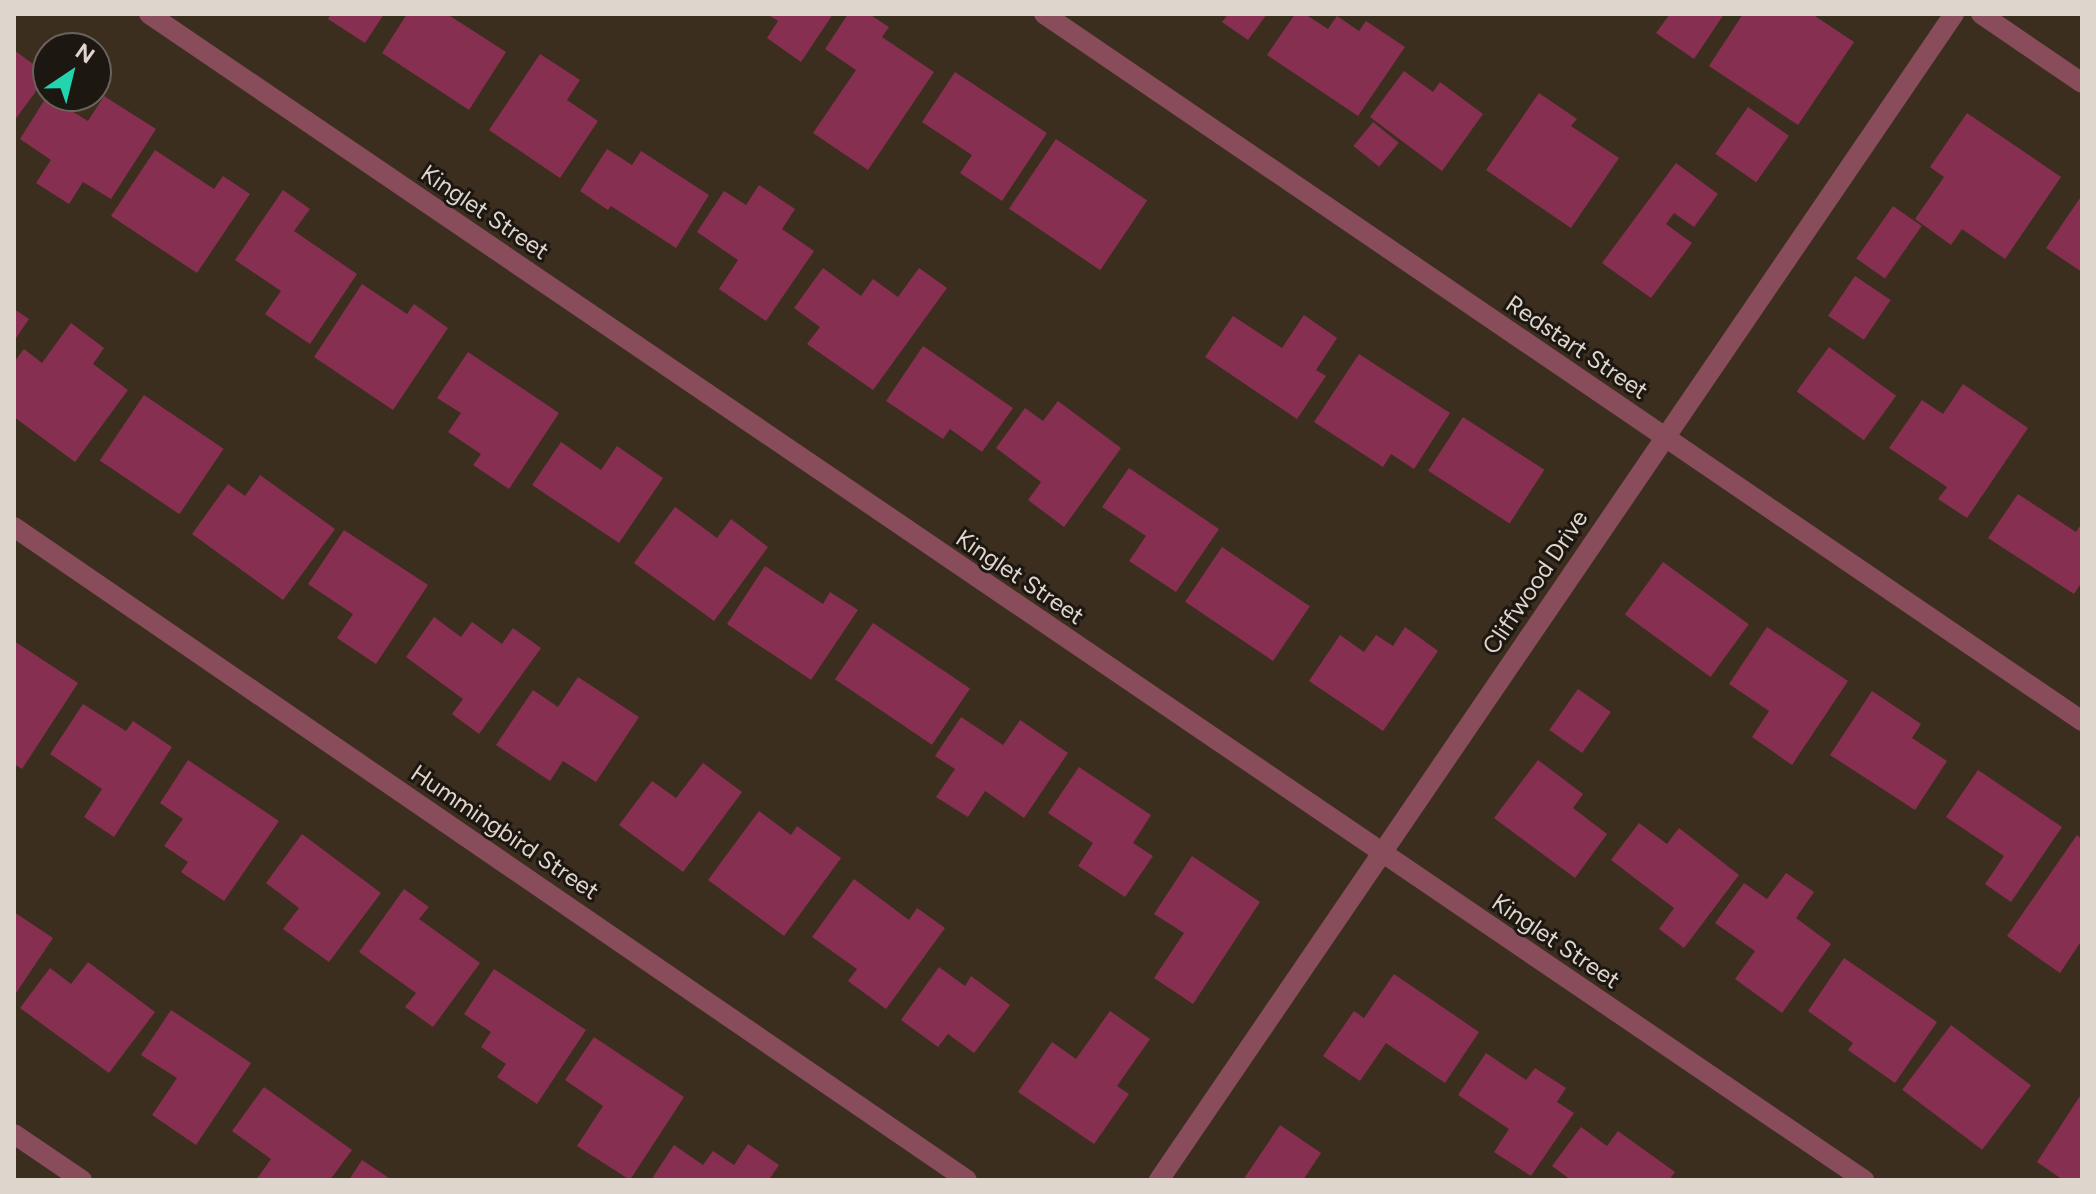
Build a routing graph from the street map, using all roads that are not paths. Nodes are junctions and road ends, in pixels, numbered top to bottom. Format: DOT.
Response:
graph roads {
  1 [pos="149,14"];
  2 [pos="1044,14"];
  3 [pos="1954,14"];
  4 [pos="1981,14"];
  5 [pos="2082,83"];
  6 [pos="1664,438"];
  7 [pos="14,527"];
  8 [pos="2082,721"];
  9 [pos="1381,854"];
  10 [pos="14,1134"];
  11 [pos="82,1180"];
  12 [pos="967,1180"];
  13 [pos="1159,1180"];
  14 [pos="1864,1180"];
  1 -- 9 [label="street, Kinglet Street"];
  2 -- 6 [label="street, Redstart Street"];
  3 -- 6 [label="street, Cliffwood Drive"];
  4 -- 5 [label="street"];
  6 -- 8 [label="street, Redstart Street"];
  6 -- 9 [label="street, Cliffwood Drive"];
  7 -- 12 [label="street, Hummingbird Street"];
  9 -- 13 [label="street, Cliffwood Drive"];
  9 -- 14 [label="street, Kinglet Street"];
  10 -- 11 [label="street"];
}
